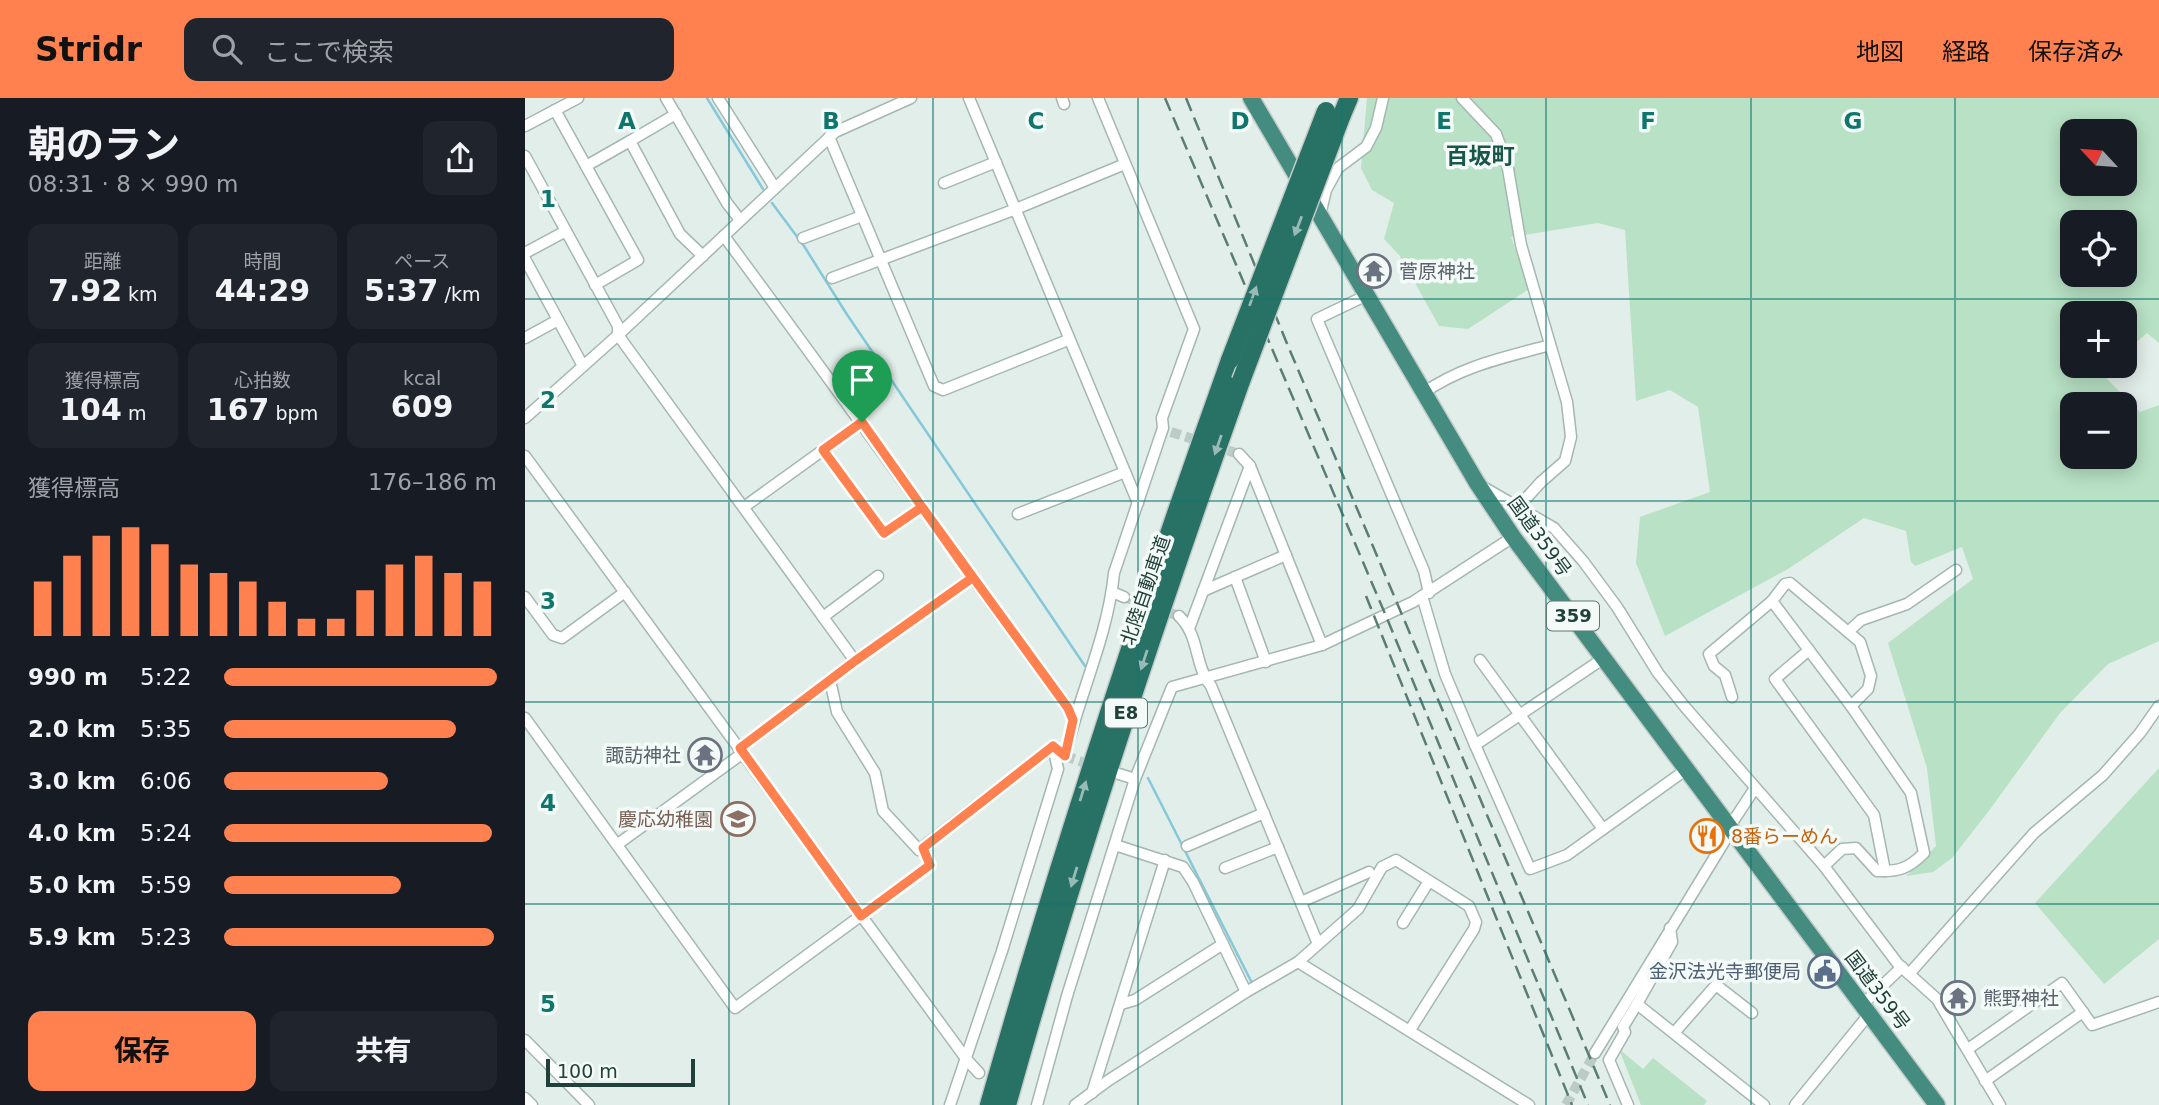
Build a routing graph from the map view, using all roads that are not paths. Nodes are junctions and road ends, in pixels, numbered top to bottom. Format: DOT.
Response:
graph roads {
  1 [pos="577,98"];
  2 [pos="666,98"];
  3 [pos="718,98"];
  4 [pos="911,98"];
  5 [pos="969,98"];
  6 [pos="1098,98"];
  7 [pos="1251,98"];
  8 [pos="1349,98"];
  9 [pos="1383,98"];
  10 [pos="1462,98"];
  11 [pos="1332,109"];
  12 [pos="555,110"];
  13 [pos="676,114"];
  14 [pos="525,126"];
  15 [pos="829,137"];
  16 [pos="630,141"];
  17 [pos="525,156"];
  18 [pos="996,162"];
  19 [pos="1125,164"];
  20 [pos="586,166"];
  21 [pos="944,183"];
  22 [pos="775,188"];
  23 [pos="1016,209"];
  24 [pos="1320,215"];
  25 [pos="862,216"];
  26 [pos="740,220"];
  27 [pos="566,231"];
  28 [pos="724,236"];
  29 [pos="803,238"];
  30 [pos="525,253"];
  31 [pos="703,256"];
  32 [pos="525,259"];
  33 [pos="881,260"];
  34 [pos="832,278"];
  35 [pos="595,285"];
  36 [pos="1365,296"];
  37 [pos="558,320"];
  38 [pos="618,335"];
  39 [pos="525,338"];
  40 [pos="1068,340"];
  41 [pos="1550,345"];
  42 [pos="583,366"];
  43 [pos="1423,393"];
  44 [pos="525,418"];
  45 [pos="862,422"];
  46 [pos="823,450"];
  47 [pos="1239,454"];
  48 [pos="525,456"];
  49 [pos="1250,466"];
  50 [pos="1125,472"];
  51 [pos="1476,483"];
  52 [pos="1138,503"];
  53 [pos="1519,506"];
  54 [pos="744,507"];
  55 [pos="922,507"];
  56 [pos="1019,514"];
  57 [pos="1513,537"];
  58 [pos="1286,555"];
  59 [pos="1956,570"];
  60 [pos="878,576"];
  61 [pos="1235,577"];
  62 [pos="972,578"];
  63 [pos="1203,591"];
  64 [pos="625,592"];
  65 [pos="1112,592"];
  66 [pos="1425,594"];
  67 [pos="525,597"];
  68 [pos="1124,597"];
  69 [pos="1772,601"];
  70 [pos="1179,616"];
  71 [pos="823,617"];
  72 [pos="1190,626"];
  73 [pos="1849,631"];
  74 [pos="1322,645"];
  75 [pos="1809,650"];
  76 [pos="1604,658"];
  77 [pos="1480,660"];
  78 [pos="855,661"];
  79 [pos="1266,662"];
  80 [pos="1205,679"];
  81 [pos="830,680"];
  82 [pos="1732,697"];
  83 [pos="1851,706"];
  84 [pos="2159,706"];
  85 [pos="1519,714"];
  86 [pos="525,718"];
  87 [pos="1073,720"];
  88 [pos="1475,745"];
  89 [pos="1053,746"];
  90 [pos="742,750"];
  91 [pos="1687,769"];
  92 [pos="1119,774"];
  93 [pos="1135,779"];
  94 [pos="1755,788"];
  95 [pos="1264,813"];
  96 [pos="1730,826"];
  97 [pos="1603,829"];
  98 [pos="618,844"];
  99 [pos="1115,845"];
  100 [pos="1187,846"];
  101 [pos="1278,847"];
  102 [pos="923,848"];
  103 [pos="1165,860"];
  104 [pos="1824,866"];
  105 [pos="1226,868"];
  106 [pos="1885,871"];
  107 [pos="1369,872"];
  108 [pos="1429,881"];
  109 [pos="1301,902"];
  110 [pos="861,916"];
  111 [pos="1403,923"];
  112 [pos="1041,927"];
  113 [pos="1670,928"];
  114 [pos="1223,944"];
  115 [pos="1318,944"];
  116 [pos="1298,962"];
  117 [pos="1905,970"];
  118 [pos="1246,992"];
  119 [pos="2159,1002"];
  120 [pos="1121,1004"];
  121 [pos="1637,1004"];
  122 [pos="1866,1009"];
  123 [pos="2083,1012"];
  124 [pos="1752,1013"];
  125 [pos="1409,1030"];
  126 [pos="1674,1033"];
  127 [pos="525,1040"];
  128 [pos="1968,1049"];
  129 [pos="1595,1053"];
  130 [pos="967,1060"];
  131 [pos="979,1073"];
  132 [pos="1985,1081"];
  133 [pos="1091,1094"];
  134 [pos="525,1098"];
  135 [pos="532,1105"];
  136 [pos="589,1105"];
  137 [pos="950,1105"];
  138 [pos="983,1105"];
  139 [pos="989,1105"];
  140 [pos="1009,1105"];
  141 [pos="1037,1105"];
  142 [pos="1075,1105"];
  143 [pos="1528,1105"];
  144 [pos="1627,1105"];
  145 [pos="1764,1105"];
  146 [pos="1795,1105"];
  147 [pos="1937,1105"];
  148 [pos="2000,1105"];
  1 -- 12 [label="street"];
  2 -- 13 [label="street"];
  3 -- 22 [label="street"];
  4 -- 15 [label="street"];
  5 -- 18 [label="street"];
  6 -- 19 [label="street"];
  7 -- 24 [label="highway, 国道359号 / 359"];
  8 -- 11 [label="highway, 北陸自動車道 / E8"];
  9 -- 24 [label="street"];
  10 -- 41 [label="street"];
  112 -- 11 [label="highway, 北陸自動車道 / E8, one-way, bridge"];
  11 -- 140 [label="highway, 北陸自動車道 / E8, one-way, bridge"];
  12 -- 14 [label="street"];
  12 -- 20 [label="street"];
  13 -- 16 [label="street"];
  13 -- 26 [label="street"];
  15 -- 22 [label="street"];
  15 -- 25 [label="street"];
  16 -- 20 [label="street"];
  16 -- 31 [label="street"];
  17 -- 27 [label="street"];
  18 -- 21 [label="street"];
  18 -- 23 [label="street"];
  19 -- 23 [label="street"];
  19 -- 52 [label="street"];
  20 -- 35 [label="street"];
  22 -- 26 [label="street"];
  23 -- 33 [label="street"];
  23 -- 40 [label="street"];
  24 -- 36 [label="highway, 国道359号 / 359"];
  25 -- 29 [label="street"];
  25 -- 33 [label="street"];
  26 -- 28 [label="street"];
  27 -- 30 [label="street"];
  27 -- 35 [label="street"];
  28 -- 31 [label="street"];
  28 -- 45 [label="street"];
  31 -- 38 [label="street"];
  32 -- 37 [label="street"];
  33 -- 34 [label="street"];
  33 -- 40 [label="street"];
  35 -- 38 [label="street"];
  36 -- 43 [label="highway, 国道359号 / 359"];
  36 -- 66 [label="street"];
  37 -- 39 [label="street"];
  37 -- 42 [label="street"];
  38 -- 42 [label="street"];
  38 -- 54 [label="street"];
  40 -- 50 [label="street"];
  41 -- 43 [label="street"];
  41 -- 53 [label="street"];
  42 -- 44 [label="street"];
  43 -- 51 [label="highway, 国道359号 / 359"];
  45 -- 46 [label="street"];
  45 -- 55 [label="street"];
  46 -- 54 [label="street"];
  46 -- 55 [label="street"];
  47 -- 49 [label="street"];
  48 -- 64 [label="street"];
  49 -- 58 [label="street"];
  49 -- 63 [label="street"];
  50 -- 52 [label="street"];
  50 -- 56 [label="street"];
  51 -- 53 [label="street"];
  51 -- 57 [label="highway, 国道359号 / 359"];
  52 -- 65 [label="street"];
  53 -- 94 [label="street"];
  54 -- 71 [label="street"];
  55 -- 62 [label="street"];
  57 -- 66 [label="street"];
  57 -- 76 [label="highway, 国道359号 / 359"];
  58 -- 61 [label="street"];
  58 -- 74 [label="street"];
  59 -- 73 [label="street"];
  60 -- 71 [label="street"];
  61 -- 63 [label="street"];
  61 -- 79 [label="street"];
  62 -- 78 [label="street"];
  62 -- 87 [label="street"];
  63 -- 72 [label="street"];
  64 -- 67 [label="street"];
  64 -- 90 [label="street"];
  65 -- 68 [label="street"];
  65 -- 87 [label="street"];
  66 -- 74 [label="street"];
  66 -- 88 [label="street"];
  69 -- 73 [label="street"];
  69 -- 75 [label="street"];
  69 -- 82 [label="street"];
  70 -- 72 [label="street"];
  71 -- 78 [label="street"];
  72 -- 80 [label="street"];
  73 -- 83 [label="street"];
  74 -- 79 [label="street"];
  75 -- 83 [label="street"];
  75 -- 106 [label="street"];
  76 -- 85 [label="street"];
  76 -- 91 [label="highway, 国道359号 / 359"];
  77 -- 85 [label="street"];
  78 -- 81 [label="street"];
  79 -- 80 [label="street"];
  80 -- 93 [label="street"];
  80 -- 95 [label="street"];
  81 -- 90 [label="street"];
  81 -- 102 [label="street"];
  83 -- 106 [label="street"];
  84 -- 117 [label="street"];
  85 -- 88 [label="street"];
  85 -- 97 [label="street"];
  86 -- 98 [label="street"];
  87 -- 89 [label="street"];
  88 -- 97 [label="street"];
  89 -- 102 [label="street"];
  89 -- 130 [label="street"];
  90 -- 98 [label="street"];
  90 -- 110 [label="street"];
  91 -- 96 [label="highway, 国道359号 / 359"];
  91 -- 97 [label="street"];
  92 -- 93 [label="street"];
  93 -- 99 [label="street"];
  94 -- 96 [label="street"];
  94 -- 104 [label="street"];
  95 -- 100 [label="street"];
  95 -- 101 [label="street"];
  96 -- 113 [label="street"];
  96 -- 122 [label="highway, 国道359号 / 359"];
  98 -- 110 [label="street"];
  99 -- 103 [label="street"];
  99 -- 141 [label="street"];
  101 -- 105 [label="street"];
  101 -- 109 [label="street"];
  102 -- 110 [label="street"];
  103 -- 114 [label="street"];
  103 -- 120 [label="street"];
  104 -- 106 [label="street"];
  104 -- 117 [label="street"];
  107 -- 109 [label="street"];
  108 -- 111 [label="street"];
  108 -- 115 [label="street"];
  108 -- 125 [label="street"];
  109 -- 115 [label="street"];
  110 -- 130 [label="street"];
  112 -- 138 [label="highway"];
  112 -- 139 [label="highway, 北陸自動車道 / E8"];
  113 -- 121 [label="street"];
  113 -- 129 [label="street"];
  114 -- 118 [label="street"];
  114 -- 120 [label="street"];
  115 -- 116 [label="street"];
  116 -- 118 [label="street"];
  116 -- 125 [label="street"];
  117 -- 122 [label="street"];
  117 -- 128 [label="street"];
  118 -- 133 [label="street"];
  119 -- 123 [label="street"];
  120 -- 133 [label="street"];
  121 -- 126 [label="street"];
  121 -- 144 [label="street"];
  122 -- 146 [label="street"];
  122 -- 147 [label="highway, 国道359号 / 359"];
  123 -- 128 [label="street"];
  123 -- 132 [label="street"];
  124 -- 126 [label="street"];
  125 -- 143 [label="street"];
  126 -- 145 [label="street"];
  127 -- 136 [label="street"];
  128 -- 132 [label="street"];
  130 -- 131 [label="street"];
  130 -- 137 [label="street"];
  132 -- 148 [label="street"];
  133 -- 142 [label="street"];
  134 -- 135 [label="street"];
}
